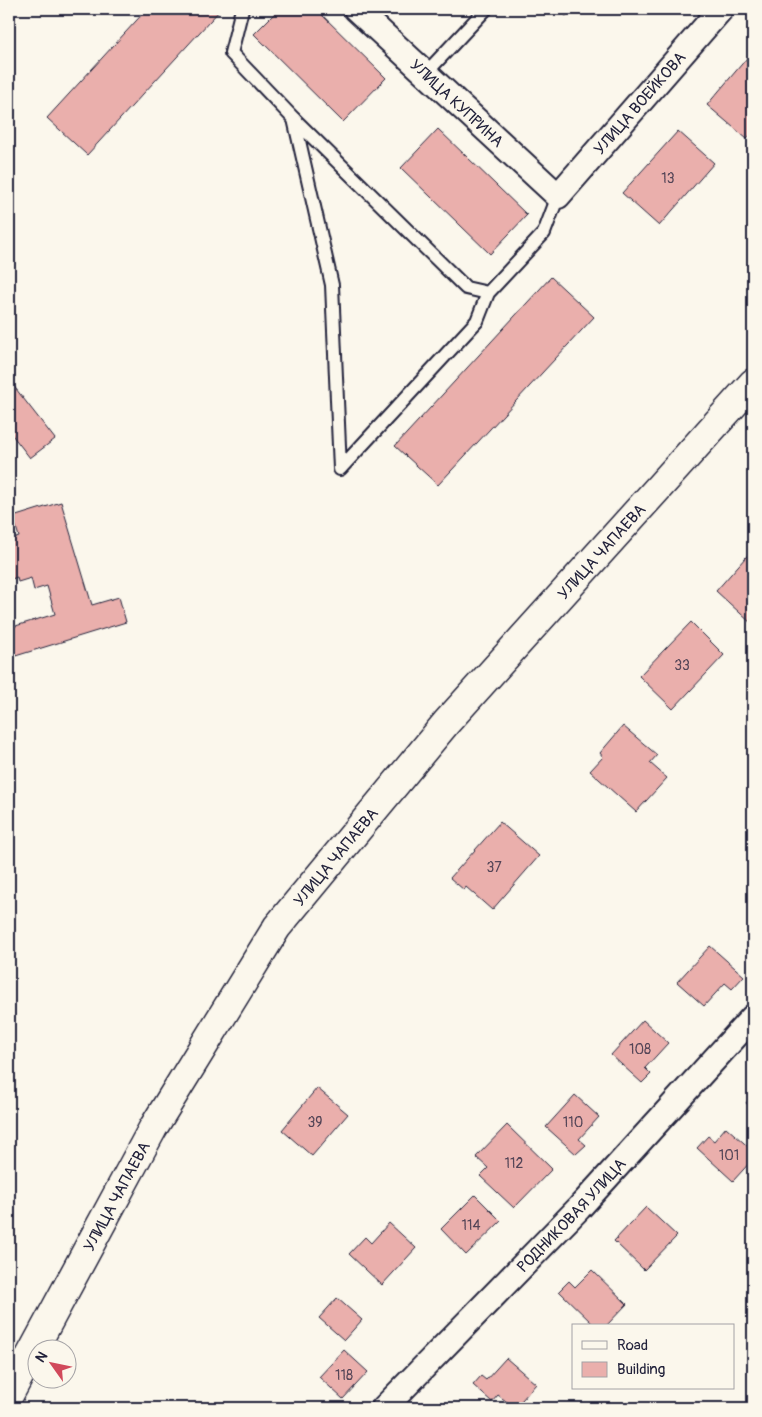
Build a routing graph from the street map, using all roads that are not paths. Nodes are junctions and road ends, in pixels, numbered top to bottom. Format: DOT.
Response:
graph roads {
  1 [pos="242,9"];
  2 [pos="356,9"];
  3 [pos="486,9"];
  4 [pos="721,9"];
  5 [pos="425,74"];
  6 [pos="294,119"];
  7 [pos="558,196"];
  8 [pos="488,293"];
  9 [pos="753,383"];
  10 [pos="753,1017"];
  11 [pos="9,1395"];
  12 [pos="384,1408"];
  1 -- 6 [label="lane"];
  2 -- 5 [label="street, УЛИЦА КУПРИНА"];
  3 -- 5 [label="lane"];
  4 -- 7 [label="street, УЛИЦА ВОЕЙКОВА"];
  5 -- 7 [label="street, УЛИЦА КУПРИНА"];
  6 -- 8 [label="lane"];
  6 -- 8 [label="lane"];
  7 -- 8 [label="lane"];
  9 -- 11 [label="street, УЛИЦА ЧАПАЕВА"];
  10 -- 12 [label="street, РОДНИКОВАЯ УЛИЦА"];
}
